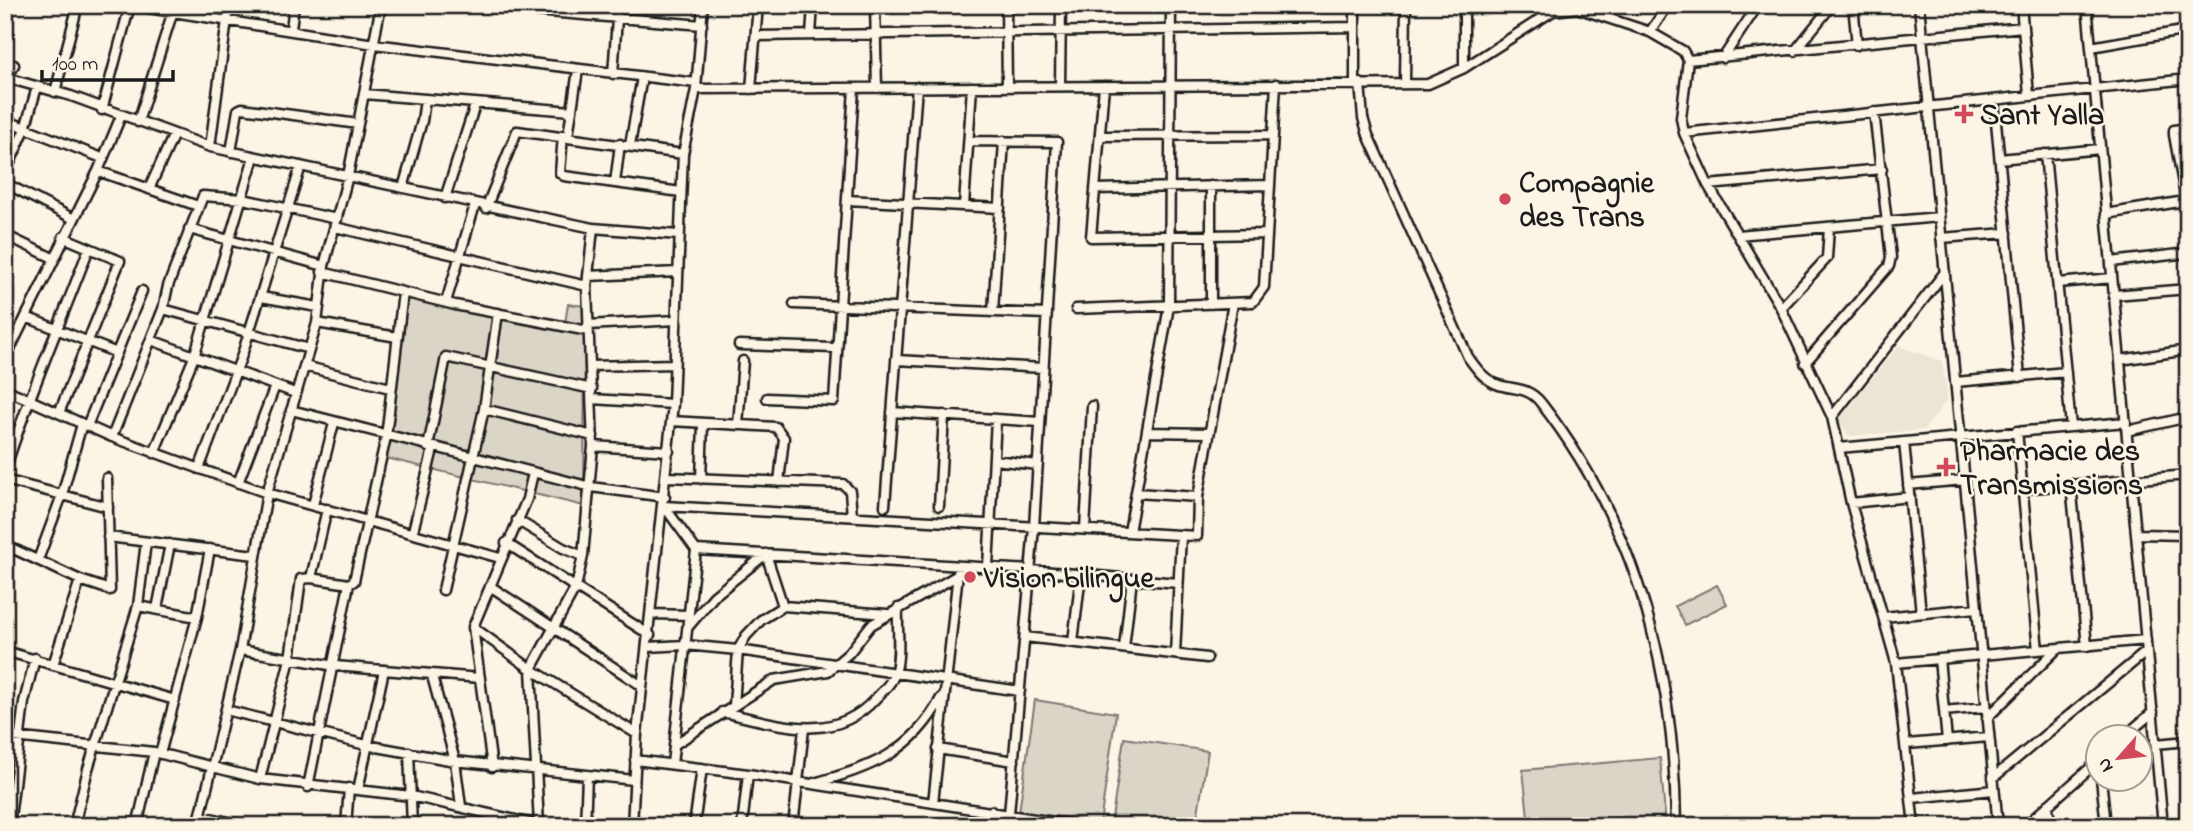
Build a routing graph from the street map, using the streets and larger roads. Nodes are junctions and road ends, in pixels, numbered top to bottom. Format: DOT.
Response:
graph roads {
  1 [pos="78,5"];
  2 [pos="129,5"];
  3 [pos="229,5"];
  4 [pos="294,5"];
  5 [pos="381,5"];
  6 [pos="467,5"];
  7 [pos="618,5"];
  8 [pos="703,5"];
  9 [pos="758,5"];
  10 [pos="813,5"];
  11 [pos="874,5"];
  12 [pos="1006,5"];
  13 [pos="1061,5"];
  14 [pos="1171,5"];
  15 [pos="1356,5"];
  16 [pos="1406,5"];
  17 [pos="1464,5"];
  18 [pos="1668,5"];
  19 [pos="1758,5"];
  20 [pos="1832,5"];
  21 [pos="1853,5"];
  22 [pos="1919,5"];
  23 [pos="2021,5"];
  24 [pos="2087,5"];
  25 [pos="141,6"];
  26 [pos="179,10"];
  27 [pos="228,18"];
  28 [pos="617,19"];
  29 [pos="702,24"];
  30 [pos="1355,27"];
  31 [pos="2023,27"];
  32 [pos="291,29"];
  33 [pos="1171,30"];
  34 [pos="2188,30"];
  35 [pos="1060,31"];
  36 [pos="1006,32"];
  37 [pos="1650,32"];
  38 [pos="875,34"];
  39 [pos="811,35"];
  40 [pos="756,36"];
  41 [pos="1922,38"];
  42 [pos="373,44"];
  43 [pos="1857,45"];
  44 [pos="2091,47"];
  45 [pos="1795,51"];
  46 [pos="1723,58"];
  47 [pos="1688,60"];
  48 [pos="14,65"];
  49 [pos="1464,68"];
  50 [pos="578,70"];
  51 [pos="613,74"];
  52 [pos="642,77"];
  53 [pos="2188,79"];
  54 [pos="6,80"];
  55 [pos="1357,83"];
  56 [pos="1405,83"];
  57 [pos="1276,84"];
  58 [pos="1170,85"];
  59 [pos="696,86"];
  60 [pos="1060,86"];
  61 [pos="1104,86"];
  62 [pos="37,87"];
  63 [pos="972,87"];
  64 [pos="1007,87"];
  65 [pos="854,88"];
  66 [pos="877,88"];
  67 [pos="917,88"];
  68 [pos="2095,88"];
  69 [pos="751,89"];
  70 [pos="55,92"];
  71 [pos="364,94"];
  72 [pos="2029,95"];
  73 [pos="425,100"];
  74 [pos="1994,100"];
  75 [pos="475,105"];
  76 [pos="1929,106"];
  77 [pos="102,110"];
  78 [pos="572,111"];
  79 [pos="1874,112"];
  80 [pos="121,116"];
  81 [pos="5,120"];
  82 [pos="138,122"];
  83 [pos="358,124"];
  84 [pos="2188,128"];
  85 [pos="25,129"];
  86 [pos="1684,133"];
  87 [pos="174,134"];
  88 [pos="565,135"];
  89 [pos="1273,135"];
  90 [pos="1100,136"];
  91 [pos="1170,136"];
  92 [pos="969,141"];
  93 [pos="1004,141"];
  94 [pos="620,144"];
  95 [pos="630,145"];
  96 [pos="210,147"];
  97 [pos="2100,149"];
  98 [pos="231,152"];
  99 [pos="683,154"];
  100 [pos="2045,154"];
  101 [pos="254,156"];
  102 [pos="102,158"];
  103 [pos="2000,159"];
  104 [pos="301,166"];
  105 [pos="1882,169"];
  106 [pos="97,171"];
  107 [pos="5,174"];
  108 [pos="348,176"];
  109 [pos="5,183"];
  110 [pos="615,183"];
  111 [pos="1270,185"];
  112 [pos="1708,185"];
  113 [pos="1211,186"];
  114 [pos="1170,187"];
  115 [pos="403,188"];
  116 [pos="149,189"];
  117 [pos="1095,189"];
  118 [pos="681,192"];
  119 [pos="445,198"];
  120 [pos="243,200"];
  121 [pos="847,200"];
  122 [pos="2185,201"];
  123 [pos="908,203"];
  124 [pos="475,205"];
  125 [pos="198,206"];
  126 [pos="964,206"];
  127 [pos="486,208"];
  128 [pos="1000,208"];
  129 [pos="289,210"];
  130 [pos="2188,211"];
  131 [pos="2106,214"];
  132 [pos="1939,217"];
  133 [pos="72,218"];
  134 [pos="1889,221"];
  135 [pos="336,223"];
  136 [pos="1829,227"];
  137 [pos="593,228"];
  138 [pos="189,229"];
  139 [pos="2007,233"];
  140 [pos="1267,234"];
  141 [pos="5,235"];
  142 [pos="678,235"];
  143 [pos="1211,235"];
  144 [pos="1170,236"];
  145 [pos="1738,236"];
  146 [pos="63,237"];
  147 [pos="1941,239"];
  148 [pos="227,240"];
  149 [pos="89,248"];
  150 [pos="275,253"];
  151 [pos="2188,253"];
  152 [pos="459,254"];
  153 [pos="53,258"];
  154 [pos="2111,262"];
  155 [pos="323,269"];
  156 [pos="678,272"];
  157 [pos="1945,272"];
  158 [pos="588,276"];
  159 [pos="2112,278"];
  160 [pos="2058,283"];
  161 [pos="587,286"];
  162 [pos="2188,289"];
  163 [pos="142,291"];
  164 [pos="403,292"];
  165 [pos="2114,295"];
  166 [pos="261,297"];
  167 [pos="446,302"];
  168 [pos="1233,303"];
  169 [pos="794,304"];
  170 [pos="1211,304"];
  171 [pos="840,306"];
  172 [pos="1169,306"];
  173 [pos="318,307"];
  174 [pos="900,308"];
  175 [pos="163,309"];
  176 [pos="1076,309"];
  177 [pos="1781,309"];
  178 [pos="993,312"];
  179 [pos="498,313"];
  180 [pos="1047,314"];
  181 [pos="26,317"];
  182 [pos="204,320"];
  183 [pos="676,320"];
  184 [pos="317,323"];
  185 [pos="588,328"];
  186 [pos="58,330"];
  187 [pos="249,335"];
  188 [pos="397,337"];
  189 [pos="151,340"];
  190 [pos="87,342"];
  191 [pos="739,345"];
  192 [pos="835,348"];
  193 [pos="309,349"];
  194 [pos="2188,350"];
  195 [pos="7,353"];
  196 [pos="117,353"];
  197 [pos="194,357"];
  198 [pos="743,360"];
  199 [pos="896,360"];
  200 [pos="2120,360"];
  201 [pos="1805,363"];
  202 [pos="674,364"];
  203 [pos="490,365"];
  204 [pos="304,366"];
  205 [pos="590,366"];
  206 [pos="1044,368"];
  207 [pos="2066,372"];
  208 [pos="235,373"];
  209 [pos="2021,377"];
  210 [pos="1955,383"];
  211 [pos="275,386"];
  212 [pos="390,388"];
  213 [pos="5,389"];
  214 [pos="592,389"];
  215 [pos="295,393"];
  216 [pos="767,398"];
  217 [pos="27,399"];
  218 [pos="593,399"];
  219 [pos="673,404"];
  220 [pos="1092,406"];
  221 [pos="484,409"];
  222 [pos="291,410"];
  223 [pos="892,412"];
  224 [pos="60,413"];
  225 [pos="944,415"];
  226 [pos="1832,417"];
  227 [pos="2188,417"];
  228 [pos="996,419"];
  229 [pos="671,421"];
  230 [pos="1040,422"];
  231 [pos="334,423"];
  232 [pos="703,424"];
  233 [pos="85,425"];
  234 [pos="738,425"];
  235 [pos="2071,426"];
  236 [pos="2126,426"];
  237 [pos="2017,431"];
  238 [pos="1147,432"];
  239 [pos="1209,433"];
  240 [pos="386,436"];
  241 [pos="593,436"];
  242 [pos="112,437"];
  243 [pos="1960,437"];
  244 [pos="1904,442"];
  245 [pos="593,446"];
  246 [pos="431,448"];
  247 [pos="1839,448"];
  248 [pos="669,451"];
  249 [pos="154,453"];
  250 [pos="473,459"];
  251 [pos="994,460"];
  252 [pos="1038,465"];
  253 [pos="199,469"];
  254 [pos="5,470"];
  255 [pos="533,473"];
  256 [pos="2188,475"];
  257 [pos="667,477"];
  258 [pos="107,478"];
  259 [pos="2131,479"];
  260 [pos="5,480"];
  261 [pos="701,480"];
  262 [pos="1965,480"];
  263 [pos="779,482"];
  264 [pos="238,483"];
  265 [pos="2071,484"];
  266 [pos="1908,485"];
  267 [pos="591,487"];
  268 [pos="2022,489"];
  269 [pos="267,493"];
  270 [pos="1136,493"];
  271 [pos="62,495"];
  272 [pos="1198,497"];
  273 [pos="1910,497"];
  274 [pos="664,501"];
  275 [pos="1851,503"];
  276 [pos="313,505"];
  277 [pos="885,506"];
  278 [pos="939,506"];
  279 [pos="108,507"];
  280 [pos="327,509"];
  281 [pos="852,516"];
  282 [pos="370,520"];
  283 [pos="517,520"];
  284 [pos="991,524"];
  285 [pos="1034,527"];
  286 [pos="1085,530"];
  287 [pos="413,531"];
  288 [pos="1129,532"];
  289 [pos="2136,534"];
  290 [pos="1181,535"];
  291 [pos="2188,535"];
  292 [pos="108,537"];
  293 [pos="146,541"];
  294 [pos="506,543"];
  295 [pos="170,544"];
  296 [pos="454,544"];
  297 [pos="5,545"];
  298 [pos="210,549"];
  299 [pos="696,550"];
  300 [pos="766,554"];
  301 [pos="255,555"];
  302 [pos="583,555"];
  303 [pos="500,558"];
  304 [pos="38,560"];
  305 [pos="988,567"];
  306 [pos="1031,570"];
  307 [pos="958,571"];
  308 [pos="1081,574"];
  309 [pos="311,578"];
  310 [pos="1132,579"];
  311 [pos="80,580"];
  312 [pos="1178,583"];
  313 [pos="349,584"];
  314 [pos="490,586"];
  315 [pos="576,587"];
  316 [pos="443,590"];
  317 [pos="138,606"];
  318 [pos="783,606"];
  319 [pos="898,608"];
  320 [pos="1977,608"];
  321 [pos="157,609"];
  322 [pos="1921,613"];
  323 [pos="652,614"];
  324 [pos="887,614"];
  325 [pos="688,615"];
  326 [pos="197,617"];
  327 [pos="1884,617"];
  328 [pos="555,626"];
  329 [pos="473,627"];
  330 [pos="687,628"];
  331 [pos="650,635"];
  332 [pos="1025,637"];
  333 [pos="2146,640"];
  334 [pos="1073,642"];
  335 [pos="685,645"];
  336 [pos="2087,646"];
  337 [pos="648,647"];
  338 [pos="1124,648"];
  339 [pos="2057,649"];
  340 [pos="240,650"];
  341 [pos="738,650"];
  342 [pos="2038,650"];
  343 [pos="5,651"];
  344 [pos="2147,652"];
  345 [pos="1175,654"];
  346 [pos="1981,655"];
  347 [pos="1208,658"];
  348 [pos="35,659"];
  349 [pos="290,659"];
  350 [pos="1939,659"];
  351 [pos="1896,663"];
  352 [pos="836,664"];
  353 [pos="53,665"];
  354 [pos="335,666"];
  355 [pos="531,669"];
  356 [pos="384,670"];
  357 [pos="895,673"];
  358 [pos="432,676"];
  359 [pos="480,678"];
  360 [pos="945,680"];
  361 [pos="115,682"];
  362 [pos="642,686"];
  363 [pos="1020,691"];
  364 [pos="944,694"];
  365 [pos="175,700"];
  366 [pos="734,705"];
  367 [pos="1986,707"];
  368 [pos="226,710"];
  369 [pos="1944,711"];
  370 [pos="722,712"];
  371 [pos="2153,712"];
  372 [pos="1987,718"];
  373 [pos="2142,722"];
  374 [pos="273,723"];
  375 [pos="804,729"];
  376 [pos="318,734"];
  377 [pos="637,734"];
  378 [pos="5,736"];
  379 [pos="1989,737"];
  380 [pos="19,739"];
  381 [pos="1947,741"];
  382 [pos="2188,741"];
  383 [pos="674,744"];
  384 [pos="1907,744"];
  385 [pos="2156,744"];
  386 [pos="366,745"];
  387 [pos="96,747"];
  388 [pos="939,749"];
  389 [pos="409,752"];
  390 [pos="157,753"];
  391 [pos="635,760"];
  392 [pos="455,761"];
  393 [pos="1014,761"];
  394 [pos="672,764"];
  395 [pos="492,767"];
  396 [pos="213,768"];
  397 [pos="702,768"];
  398 [pos="534,771"];
  399 [pos="748,774"];
  400 [pos="2084,774"];
  401 [pos="587,776"];
  402 [pos="1993,778"];
  403 [pos="260,779"];
  404 [pos="635,780"];
  405 [pos="799,782"];
  406 [pos="811,784"];
  407 [pos="308,787"];
  408 [pos="353,789"];
  409 [pos="1994,790"];
  410 [pos="2102,792"];
  411 [pos="411,796"];
  412 [pos="1912,797"];
  413 [pos="933,803"];
  414 [pos="461,806"];
  415 [pos="2048,806"];
  416 [pos="990,811"];
  417 [pos="1009,814"];
  418 [pos="201,816"];
  419 [pos="346,825"];
  420 [pos="541,825"];
  421 [pos="9,826"];
  422 [pos="74,826"];
  423 [pos="137,826"];
  424 [pos="198,826"];
  425 [pos="248,826"];
  426 [pos="333,826"];
  427 [pos="412,826"];
  428 [pos="585,826"];
  429 [pos="632,826"];
  430 [pos="694,826"];
  431 [pos="743,826"];
  432 [pos="793,826"];
  433 [pos="989,826"];
  434 [pos="1080,826"];
  435 [pos="1676,826"];
  436 [pos="1914,826"];
  437 [pos="1997,826"];
  438 [pos="2025,826"];
  439 [pos="2050,826"];
  440 [pos="2106,826"];
  441 [pos="2164,826"];
  1 -- 70 [label="street"];
  2 -- 25 [label="street"];
  2 -- 77 [label="street"];
  3 -- 27 [label="street"];
  4 -- 32 [label="street"];
  5 -- 42 [label="street"];
  6 -- 28 [label="street"];
  7 -- 28 [label="street"];
  8 -- 29 [label="street"];
  9 -- 40 [label="street"];
  10 -- 39 [label="street"];
  11 -- 38 [label="street"];
  12 -- 36 [label="street"];
  13 -- 35 [label="street"];
  14 -- 33 [label="street"];
  15 -- 30 [label="street"];
  16 -- 56 [label="street"];
  17 -- 49 [label="street"];
  18 -- 37 [label="street"];
  19 -- 46 [label="street"];
  20 -- 45 [label="street"];
  21 -- 43 [label="street"];
  22 -- 41 [label="street"];
  23 -- 31 [label="street"];
  24 -- 44 [label="street"];
  25 -- 26 [label="street"];
  26 -- 27 [label="street"];
  26 -- 82 [label="street"];
  27 -- 32 [label="street"];
  27 -- 96 [label="street"];
  28 -- 29 [label="street"];
  28 -- 51 [label="street"];
  29 -- 59 [label="street"];
  30 -- 33 [label="street"];
  30 -- 55 [label="street"];
  31 -- 41 [label="street"];
  31 -- 72 [label="street"];
  32 -- 42 [label="street"];
  33 -- 35 [label="street"];
  33 -- 58 [label="street"];
  34 -- 44 [label="street"];
  35 -- 36 [label="street"];
  35 -- 60 [label="street"];
  36 -- 38 [label="street"];
  36 -- 64 [label="street"];
  37 -- 47 [label="street"];
  37 -- 49 [label="street"];
  38 -- 39 [label="street"];
  38 -- 66 [label="street"];
  39 -- 40 [label="street"];
  40 -- 69 [label="street"];
  41 -- 43 [label="street"];
  41 -- 76 [label="street"];
  42 -- 50 [label="street"];
  42 -- 71 [label="street"];
  43 -- 45 [label="street"];
  44 -- 68 [label="street"];
  45 -- 46 [label="street"];
  46 -- 47 [label="street"];
  47 -- 86 [label="street"];
  48 -- 54 [label="street"];
  49 -- 56 [label="street"];
  50 -- 51 [label="street"];
  50 -- 78 [label="street"];
  51 -- 52 [label="street"];
  52 -- 59 [label="street"];
  52 -- 95 [label="street"];
  53 -- 68 [label="street"];
  54 -- 62 [label="street"];
  55 -- 56 [label="street"];
  55 -- 57 [label="street"];
  55 -- 435 [label="street"];
  57 -- 58 [label="street"];
  57 -- 89 [label="street"];
  58 -- 61 [label="street"];
  58 -- 91 [label="street"];
  59 -- 69 [label="street"];
  59 -- 99 [label="street"];
  60 -- 61 [label="street"];
  60 -- 64 [label="street"];
  61 -- 90 [label="street"];
  62 -- 70 [label="street"];
  62 -- 85 [label="street"];
  63 -- 64 [label="street"];
  63 -- 67 [label="street"];
  63 -- 92 [label="street"];
  65 -- 66 [label="street"];
  65 -- 69 [label="street"];
  65 -- 121 [label="street"];
  66 -- 67 [label="street"];
  67 -- 123 [label="street"];
  68 -- 72 [label="street"];
  68 -- 97 [label="street"];
  70 -- 77 [label="street"];
  71 -- 73 [label="street"];
  71 -- 83 [label="street"];
  72 -- 74 [label="street"];
  73 -- 75 [label="street"];
  73 -- 115 [label="street"];
  74 -- 76 [label="street"];
  74 -- 103 [label="street"];
  75 -- 78 [label="street"];
  75 -- 119 [label="street"];
  76 -- 79 [label="street"];
  76 -- 132 [label="street"];
  77 -- 80 [label="street"];
  78 -- 88 [label="street"];
  79 -- 86 [label="street"];
  79 -- 105 [label="street"];
  80 -- 82 [label="street"];
  80 -- 102 [label="street"];
  81 -- 85 [label="street"];
  82 -- 87 [label="street"];
  83 -- 98 [label="street"];
  83 -- 108 [label="street"];
  84 -- 122 [label="street"];
  85 -- 102 [label="street"];
  85 -- 107 [label="street"];
  86 -- 112 [label="street"];
  87 -- 96 [label="street"];
  87 -- 116 [label="street"];
  88 -- 94 [label="street"];
  88 -- 110 [label="street"];
  88 -- 127 [label="street"];
  89 -- 91 [label="street"];
  89 -- 111 [label="street"];
  90 -- 91 [label="street"];
  90 -- 117 [label="street"];
  91 -- 114 [label="street"];
  92 -- 93 [label="street"];
  92 -- 126 [label="street"];
  93 -- 128 [label="street"];
  93 -- 180 [label="street"];
  94 -- 95 [label="street"];
  94 -- 110 [label="street"];
  95 -- 99 [label="street"];
  96 -- 98 [label="street"];
  97 -- 100 [label="street"];
  97 -- 131 [label="street"];
  98 -- 101 [label="street"];
  99 -- 118 [label="street"];
  100 -- 103 [label="street"];
  100 -- 160 [label="street"];
  101 -- 104 [label="street"];
  101 -- 120 [label="street"];
  102 -- 106 [label="street"];
  103 -- 139 [label="street"];
  104 -- 108 [label="street"];
  104 -- 129 [label="street"];
  105 -- 112 [label="street"];
  105 -- 134 [label="street"];
  106 -- 116 [label="street"];
  106 -- 133 [label="street"];
  108 -- 115 [label="street"];
  108 -- 135 [label="street"];
  109 -- 133 [label="street"];
  110 -- 118 [label="street"];
  111 -- 113 [label="street"];
  111 -- 140 [label="street"];
  112 -- 145 [label="street"];
  113 -- 114 [label="street"];
  113 -- 143 [label="street"];
  114 -- 117 [label="street"];
  114 -- 144 [label="street"];
  115 -- 119 [label="street"];
  116 -- 125 [label="street"];
  117 -- 144 [label="street"];
  118 -- 142 [label="street"];
  119 -- 124 [label="street"];
  120 -- 125 [label="street"];
  120 -- 129 [label="street"];
  120 -- 148 [label="street"];
  121 -- 123 [label="street"];
  121 -- 171 [label="street"];
  122 -- 130 [label="street"];
  122 -- 131 [label="street"];
  123 -- 126 [label="street"];
  123 -- 174 [label="street"];
  124 -- 127 [label="street"];
  124 -- 152 [label="street"];
  125 -- 138 [label="street"];
  126 -- 128 [label="street"];
  127 -- 137 [label="street"];
  128 -- 178 [label="street"];
  129 -- 135 [label="street"];
  129 -- 150 [label="street"];
  131 -- 154 [label="street"];
  132 -- 134 [label="street"];
  132 -- 147 [label="street"];
  133 -- 146 [label="street"];
  134 -- 136 [label="street"];
  134 -- 201 [label="street"];
  135 -- 152 [label="street"];
  135 -- 155 [label="street"];
  136 -- 145 [label="street"];
  136 -- 177 [label="street"];
  137 -- 142 [label="street"];
  137 -- 158 [label="street"];
  138 -- 148 [label="street"];
  138 -- 175 [label="street"];
  139 -- 147 [label="street"];
  139 -- 209 [label="street"];
  140 -- 143 [label="street"];
  140 -- 168 [label="street"];
  141 -- 153 [label="street"];
  142 -- 156 [label="street"];
  143 -- 144 [label="street"];
  143 -- 170 [label="street"];
  144 -- 172 [label="street"];
  145 -- 177 [label="street"];
  146 -- 149 [label="street"];
  146 -- 153 [label="street"];
  147 -- 157 [label="street"];
  148 -- 150 [label="street"];
  148 -- 182 [label="street"];
  149 -- 186 [label="street"];
  149 -- 190 [label="street"];
  150 -- 155 [label="street"];
  150 -- 166 [label="street"];
  151 -- 154 [label="street"];
  152 -- 161 [label="street"];
  152 -- 167 [label="street"];
  153 -- 181 [label="street"];
  154 -- 159 [label="street"];
  155 -- 164 [label="street"];
  155 -- 173 [label="street"];
  156 -- 158 [label="street"];
  156 -- 183 [label="street"];
  157 -- 210 [label="street"];
  157 -- 226 [label="street"];
  158 -- 161 [label="street"];
  159 -- 160 [label="street"];
  159 -- 165 [label="street"];
  160 -- 207 [label="street"];
  161 -- 185 [label="street"];
  162 -- 165 [label="street"];
  163 -- 196 [label="street"];
  164 -- 167 [label="street"];
  164 -- 188 [label="street"];
  165 -- 200 [label="street"];
  166 -- 173 [label="street"];
  166 -- 187 [label="street"];
  167 -- 179 [label="street"];
  168 -- 170 [label="street"];
  168 -- 239 [label="street"];
  169 -- 171 [label="street"];
  170 -- 172 [label="street"];
  171 -- 174 [label="street"];
  171 -- 192 [label="street"];
  172 -- 176 [label="street"];
  172 -- 238 [label="street"];
  173 -- 184 [label="street"];
  174 -- 178 [label="street"];
  174 -- 199 [label="street"];
  175 -- 182 [label="street"];
  175 -- 189 [label="street"];
  177 -- 201 [label="street"];
  178 -- 180 [label="street"];
  179 -- 185 [label="street"];
  179 -- 203 [label="street"];
  180 -- 206 [label="street"];
  181 -- 186 [label="street"];
  181 -- 195 [label="street"];
  182 -- 187 [label="street"];
  182 -- 197 [label="street"];
  183 -- 185 [label="street"];
  183 -- 202 [label="street"];
  184 -- 188 [label="street"];
  184 -- 193 [label="street"];
  185 -- 205 [label="street"];
  186 -- 190 [label="street"];
  186 -- 217 [label="street"];
  187 -- 193 [label="street"];
  187 -- 208 [label="street"];
  188 -- 212 [label="street"];
  189 -- 197 [label="street"];
  189 -- 242 [label="street"];
  190 -- 196 [label="street"];
  190 -- 224 [label="street"];
  191 -- 192 [label="street"];
  192 -- 216 [label="street"];
  193 -- 204 [label="street"];
  194 -- 200 [label="street"];
  196 -- 233 [label="street"];
  197 -- 208 [label="street"];
  197 -- 249 [label="street"];
  198 -- 234 [label="street"];
  199 -- 206 [label="street"];
  199 -- 223 [label="street"];
  200 -- 236 [label="street"];
  201 -- 226 [label="street"];
  202 -- 205 [label="street"];
  202 -- 219 [label="street"];
  203 -- 214 [label="street"];
  203 -- 221 [label="street"];
  203 -- 246 [label="street"];
  204 -- 212 [label="street"];
  204 -- 215 [label="street"];
  205 -- 214 [label="street"];
  206 -- 230 [label="street"];
  207 -- 209 [label="street"];
  207 -- 235 [label="street"];
  208 -- 211 [label="street"];
  208 -- 253 [label="street"];
  209 -- 210 [label="street"];
  210 -- 243 [label="street"];
  211 -- 215 [label="street"];
  211 -- 264 [label="street"];
  212 -- 240 [label="street"];
  213 -- 217 [label="street"];
  214 -- 218 [label="street"];
  215 -- 222 [label="street"];
  217 -- 224 [label="street"];
  217 -- 254 [label="street"];
  218 -- 219 [label="street"];
  218 -- 241 [label="street"];
  219 -- 229 [label="street"];
  220 -- 286 [label="street"];
  221 -- 241 [label="street"];
  221 -- 250 [label="street"];
  222 -- 231 [label="street"];
  222 -- 269 [label="street"];
  223 -- 225 [label="street"];
  223 -- 277 [label="street"];
  224 -- 233 [label="street"];
  225 -- 228 [label="street"];
  225 -- 278 [label="street"];
  226 -- 247 [label="street"];
  227 -- 236 [label="street"];
  228 -- 230 [label="street"];
  228 -- 251 [label="street"];
  229 -- 232 [label="street"];
  229 -- 248 [label="street"];
  230 -- 252 [label="street"];
  231 -- 240 [label="street"];
  231 -- 276 [label="street"];
  232 -- 234 [label="street"];
  232 -- 261 [label="street"];
  233 -- 242 [label="street"];
  233 -- 271 [label="street"];
  234 -- 263 [label="street"];
  235 -- 236 [label="street"];
  235 -- 237 [label="street"];
  236 -- 259 [label="street"];
  237 -- 243 [label="street"];
  237 -- 268 [label="street"];
  238 -- 239 [label="street"];
  238 -- 270 [label="street"];
  239 -- 272 [label="street"];
  240 -- 246 [label="street"];
  240 -- 282 [label="street"];
  241 -- 245 [label="street"];
  242 -- 249 [label="street"];
  243 -- 244 [label="street"];
  243 -- 262 [label="street"];
  244 -- 247 [label="street"];
  244 -- 266 [label="street"];
  245 -- 248 [label="street"];
  245 -- 267 [label="street"];
  246 -- 250 [label="street"];
  246 -- 287 [label="street"];
  247 -- 275 [label="street"];
  248 -- 257 [label="street"];
  249 -- 253 [label="street"];
  250 -- 255 [label="street"];
  250 -- 296 [label="street"];
  251 -- 252 [label="street"];
  251 -- 284 [label="street"];
  252 -- 285 [label="street"];
  253 -- 264 [label="street"];
  255 -- 267 [label="street"];
  255 -- 283 [label="street"];
  256 -- 259 [label="street"];
  257 -- 261 [label="street"];
  257 -- 274 [label="street"];
  258 -- 279 [label="street"];
  259 -- 265 [label="street"];
  259 -- 289 [label="street"];
  260 -- 271 [label="street"];
  261 -- 263 [label="street"];
  262 -- 266 [label="street"];
  262 -- 320 [label="street"];
  263 -- 281 [label="street"];
  264 -- 269 [label="street"];
  265 -- 268 [label="street"];
  265 -- 336 [label="street"];
  266 -- 273 [label="street"];
  267 -- 274 [label="street"];
  267 -- 302 [label="street"];
  268 -- 342 [label="street"];
  269 -- 276 [label="street"];
  269 -- 301 [label="street"];
  270 -- 272 [label="street"];
  270 -- 288 [label="street"];
  271 -- 279 [label="street"];
  271 -- 304 [label="street"];
  272 -- 290 [label="street"];
  273 -- 275 [label="street"];
  273 -- 322 [label="street"];
  274 -- 281 [label="street"];
  274 -- 299 [label="street"];
  274 -- 323 [label="street"];
  275 -- 327 [label="street"];
  276 -- 280 [label="street"];
  279 -- 292 [label="street"];
  280 -- 282 [label="street"];
  280 -- 309 [label="street"];
  281 -- 284 [label="street"];
  282 -- 287 [label="street"];
  282 -- 313 [label="street"];
  283 -- 294 [label="street"];
  283 -- 302 [label="street"];
  284 -- 285 [label="street"];
  284 -- 305 [label="street"];
  285 -- 286 [label="street"];
  285 -- 306 [label="street"];
  286 -- 288 [label="street"];
  287 -- 296 [label="street"];
  288 -- 290 [label="street"];
  289 -- 291 [label="street"];
  289 -- 333 [label="street"];
  290 -- 312 [label="street"];
  292 -- 293 [label="street"];
  292 -- 311 [label="street"];
  293 -- 295 [label="street"];
  293 -- 317 [label="street"];
  294 -- 303 [label="street"];
  294 -- 315 [label="street"];
  295 -- 298 [label="street"];
  295 -- 321 [label="street"];
  296 -- 303 [label="street"];
  296 -- 316 [label="street"];
  297 -- 304 [label="street"];
  298 -- 301 [label="street"];
  298 -- 326 [label="street"];
  299 -- 300 [label="street"];
  299 -- 325 [label="street"];
  300 -- 307 [label="street"];
  300 -- 318 [label="street"];
  300 -- 330 [label="street"];
  301 -- 340 [label="street"];
  302 -- 315 [label="street"];
  303 -- 314 [label="street"];
  304 -- 311 [label="street"];
  305 -- 306 [label="street"];
  305 -- 307 [label="street"];
  306 -- 308 [label="street"];
  306 -- 332 [label="street"];
  307 -- 319 [label="street"];
  307 -- 360 [label="street"];
  308 -- 310 [label="street"];
  308 -- 334 [label="street"];
  309 -- 313 [label="street"];
  309 -- 349 [label="street"];
  310 -- 312 [label="street"];
  310 -- 338 [label="street"];
  311 -- 353 [label="street"];
  312 -- 345 [label="street"];
  313 -- 354 [label="street"];
  314 -- 328 [label="street"];
  314 -- 329 [label="street"];
  315 -- 328 [label="street"];
  315 -- 331 [label="street"];
  317 -- 321 [label="street"];
  317 -- 361 [label="street"];
  318 -- 324 [label="street"];
  318 -- 341 [label="street"];
  319 -- 324 [label="street"];
  319 -- 357 [label="street"];
  320 -- 322 [label="street"];
  320 -- 346 [label="street"];
  321 -- 326 [label="street"];
  322 -- 327 [label="street"];
  323 -- 325 [label="street"];
  323 -- 331 [label="street"];
  324 -- 352 [label="street"];
  325 -- 330 [label="street"];
  326 -- 365 [label="street"];
  327 -- 351 [label="street"];
  328 -- 355 [label="street"];
  328 -- 362 [label="street"];
  329 -- 355 [label="street"];
  329 -- 359 [label="street"];
  330 -- 335 [label="street"];
  331 -- 337 [label="street"];
  332 -- 334 [label="street"];
  332 -- 363 [label="street"];
  333 -- 336 [label="street"];
  333 -- 344 [label="street"];
  334 -- 338 [label="street"];
  335 -- 337 [label="street"];
  335 -- 341 [label="street"];
  335 -- 383 [label="street"];
  336 -- 339 [label="street"];
  337 -- 362 [label="street"];
  338 -- 345 [label="street"];
  339 -- 342 [label="street"];
  339 -- 372 [label="street"];
  340 -- 349 [label="street"];
  340 -- 368 [label="street"];
  341 -- 352 [label="street"];
  341 -- 366 [label="street"];
  342 -- 346 [label="street"];
  343 -- 348 [label="street"];
  344 -- 371 [label="street"];
  344 -- 402 [label="street"];
  345 -- 347 [label="street"];
  346 -- 350 [label="street"];
  346 -- 367 [label="street"];
  348 -- 353 [label="street"];
  348 -- 380 [label="street"];
  349 -- 354 [label="street"];
  349 -- 374 [label="street"];
  350 -- 351 [label="street"];
  350 -- 369 [label="street"];
  351 -- 384 [label="street"];
  352 -- 357 [label="street"];
  352 -- 366 [label="street"];
  353 -- 361 [label="street"];
  354 -- 356 [label="street"];
  354 -- 376 [label="street"];
  355 -- 377 [label="street"];
  355 -- 398 [label="street"];
  356 -- 358 [label="street"];
  356 -- 386 [label="street"];
  357 -- 360 [label="street"];
  357 -- 375 [label="street"];
  358 -- 359 [label="street"];
  358 -- 392 [label="street"];
  359 -- 395 [label="street"];
  360 -- 363 [label="street"];
  360 -- 364 [label="street"];
  361 -- 365 [label="street"];
  361 -- 387 [label="street"];
  362 -- 377 [label="street"];
  363 -- 393 [label="street"];
  364 -- 388 [label="street"];
  364 -- 406 [label="street"];
  365 -- 390 [label="street"];
  366 -- 370 [label="street"];
  367 -- 369 [label="street"];
  367 -- 372 [label="street"];
  368 -- 374 [label="street"];
  368 -- 396 [label="street"];
  369 -- 381 [label="street"];
  370 -- 375 [label="street"];
  370 -- 383 [label="street"];
  371 -- 373 [label="street"];
  371 -- 385 [label="street"];
  372 -- 379 [label="street"];
  374 -- 376 [label="street"];
  374 -- 403 [label="street"];
  375 -- 405 [label="street"];
  376 -- 386 [label="street"];
  376 -- 407 [label="street"];
  377 -- 391 [label="street"];
  378 -- 380 [label="street"];
  379 -- 381 [label="street"];
  379 -- 402 [label="street"];
  380 -- 387 [label="street"];
  380 -- 421 [label="street"];
  381 -- 384 [label="street"];
  382 -- 385 [label="street"];
  383 -- 394 [label="street"];
  384 -- 412 [label="street"];
  385 -- 441 [label="street"];
  386 -- 389 [label="street"];
  386 -- 408 [label="street"];
  387 -- 390 [label="street"];
  387 -- 422 [label="street"];
  388 -- 393 [label="street"];
  388 -- 413 [label="street"];
  389 -- 392 [label="street"];
  389 -- 411 [label="street"];
  390 -- 396 [label="street"];
  390 -- 423 [label="street"];
  391 -- 394 [label="street"];
  391 -- 404 [label="street"];
  392 -- 395 [label="street"];
  392 -- 414 [label="street"];
  393 -- 417 [label="street"];
  394 -- 397 [label="street"];
  395 -- 398 [label="street"];
  396 -- 403 [label="street"];
  396 -- 418 [label="street"];
  397 -- 399 [label="street"];
  397 -- 430 [label="street"];
  398 -- 401 [label="street"];
  398 -- 420 [label="street"];
  399 -- 405 [label="street"];
  399 -- 431 [label="street"];
  400 -- 415 [label="street"];
  401 -- 404 [label="street"];
  401 -- 428 [label="street"];
  402 -- 409 [label="street"];
  403 -- 407 [label="street"];
  404 -- 429 [label="street"];
  405 -- 406 [label="street"];
  405 -- 432 [label="street"];
  406 -- 413 [label="street"];
  407 -- 408 [label="street"];
  408 -- 411 [label="street"];
  408 -- 419 [label="street"];
  409 -- 412 [label="street"];
  409 -- 437 [label="street"];
  410 -- 440 [label="street"];
  411 -- 414 [label="street"];
  411 -- 427 [label="street"];
  412 -- 436 [label="street"];
  413 -- 416 [label="street"];
  414 -- 420 [label="street"];
  415 -- 438 [label="street"];
  415 -- 439 [label="street"];
  416 -- 417 [label="street"];
  416 -- 433 [label="street"];
  417 -- 434 [label="street"];
  418 -- 424 [label="street"];
  418 -- 425 [label="street"];
  419 -- 426 [label="street"];
}
